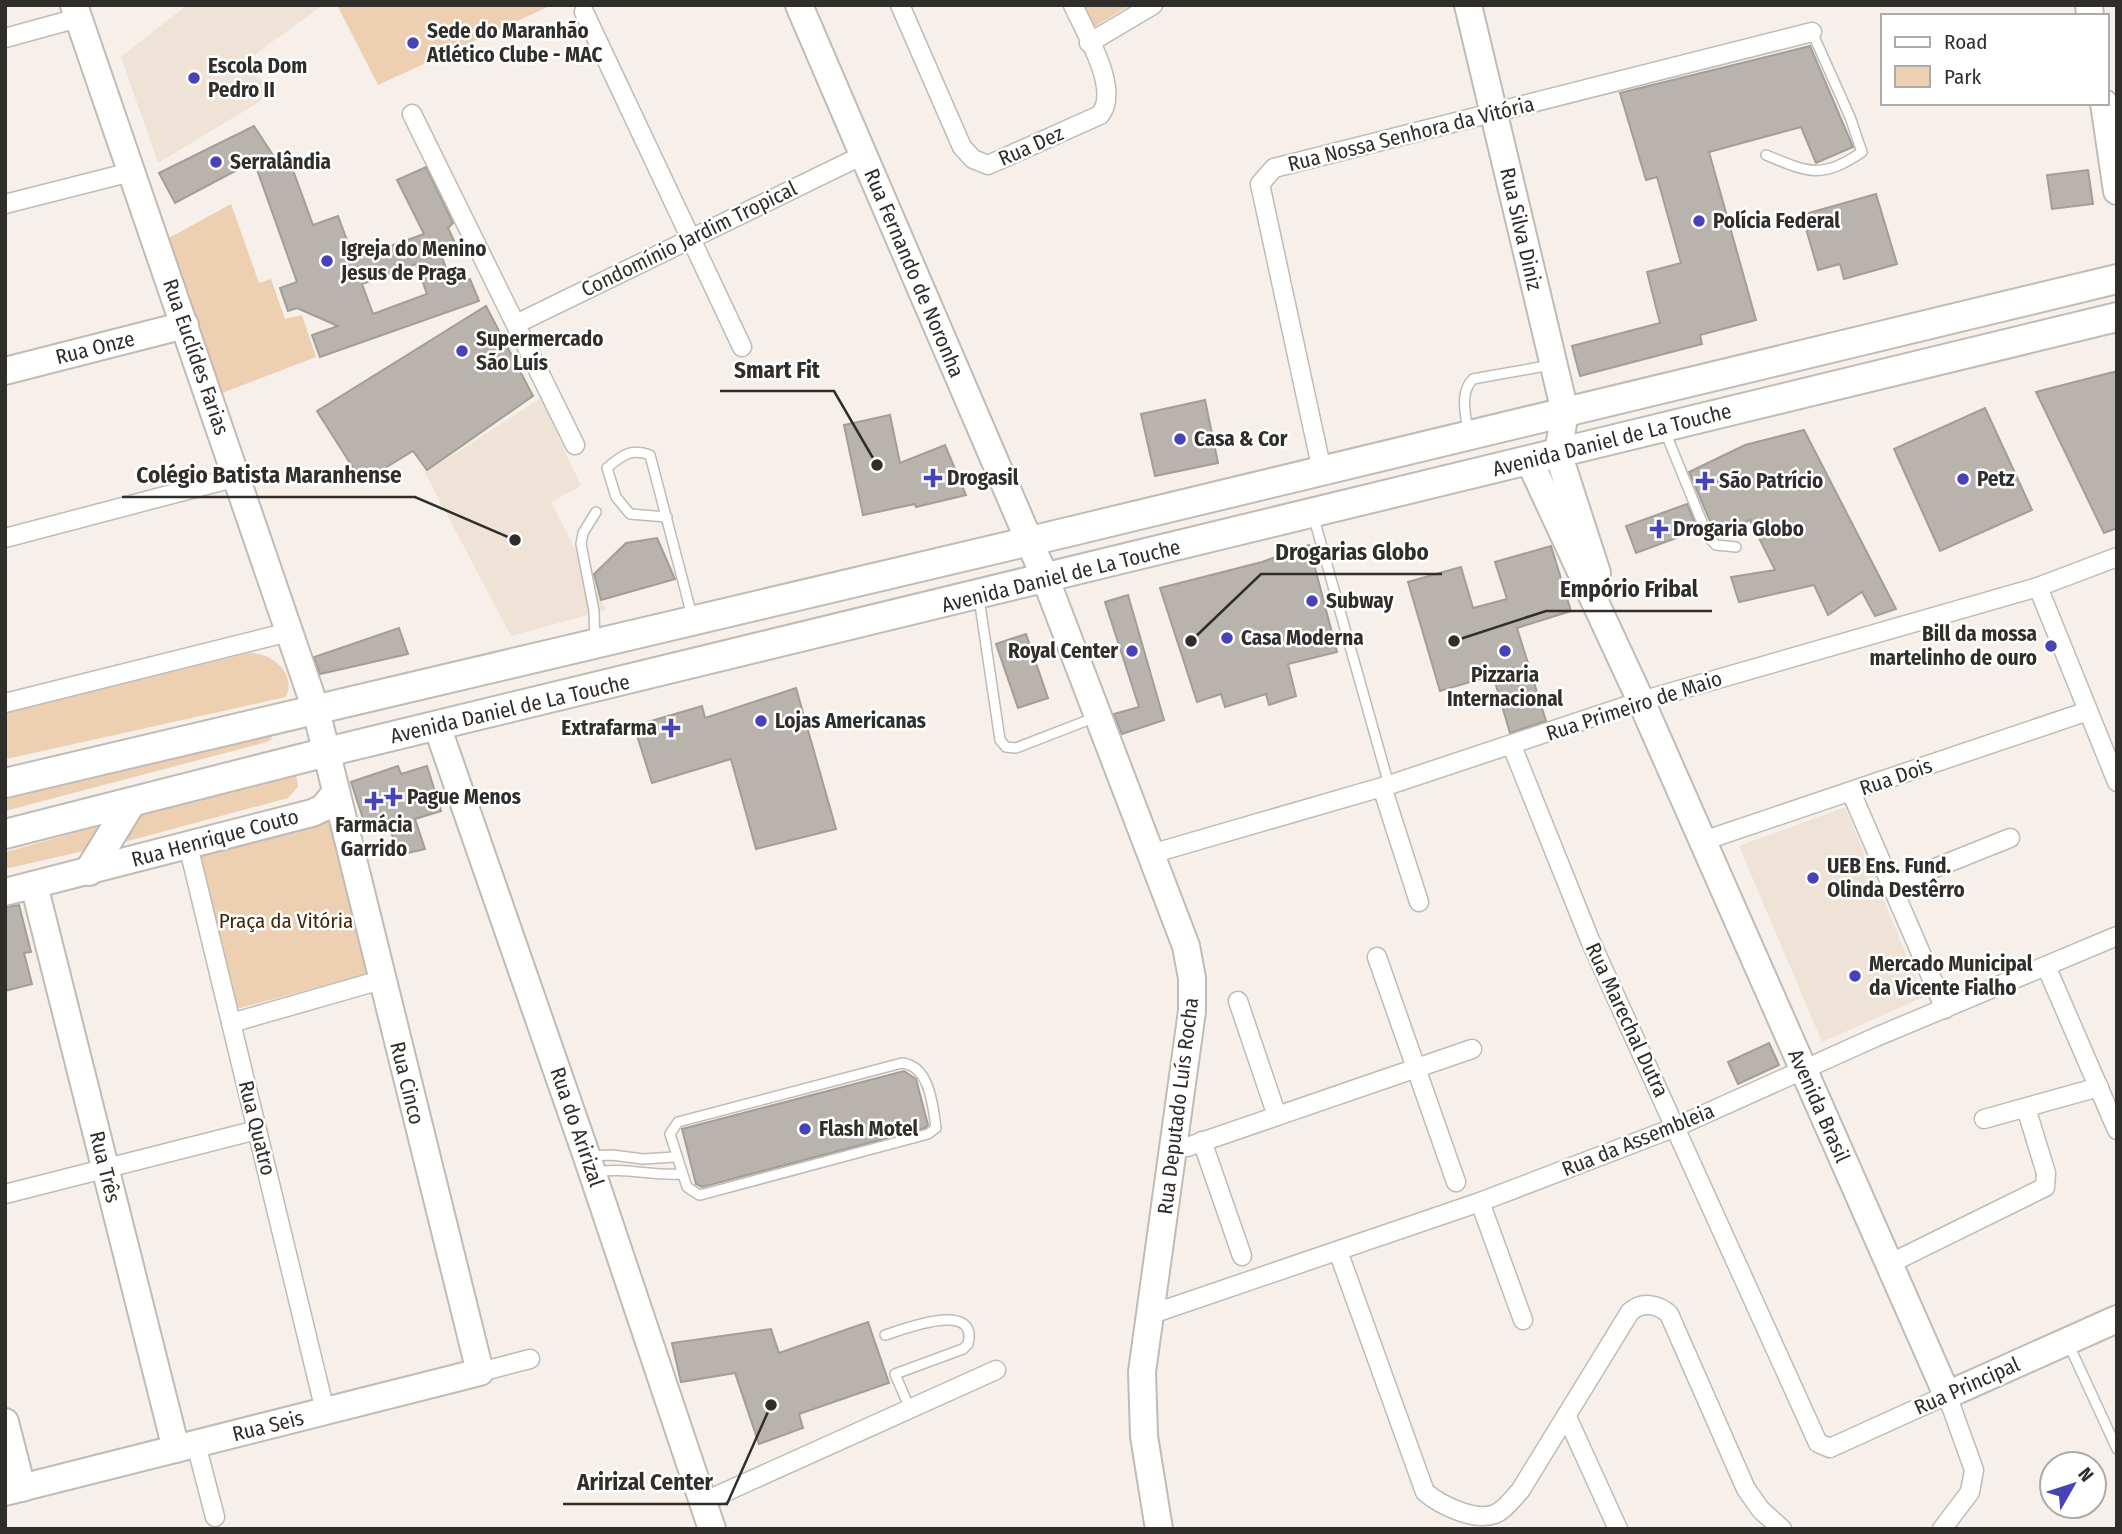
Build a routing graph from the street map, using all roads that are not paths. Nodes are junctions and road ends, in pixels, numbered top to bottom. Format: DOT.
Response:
graph roads {
  1 [pos="799,5"];
  2 [pos="900,5"];
  3 [pos="1073,5"];
  4 [pos="1153,5"];
  5 [pos="1468,5"];
  6 [pos="76,12"];
  7 [pos="584,12"];
  8 [pos="1812,32"];
  9 [pos="5,38"];
  10 [pos="1089,43"];
  11 [pos="2104,105"];
  12 [pos="1495,113"];
  13 [pos="412,114"];
  14 [pos="863,155"];
  15 [pos="1766,155"];
  16 [pos="131,172"];
  17 [pos="2117,191"];
  18 [pos="5,204"];
  19 [pos="691,238"];
  20 [pos="2117,279"];
  21 [pos="2117,317"];
  22 [pos="516,324"];
  23 [pos="185,325"];
  24 [pos="742,347"];
  25 [pos="1553,365"];
  26 [pos="5,371"];
  27 [pos="1565,412"];
  28 [pos="1525,422"];
  29 [pos="1663,428"];
  30 [pos="1468,436"];
  31 [pos="575,445"];
  32 [pos="1558,453"];
  33 [pos="1529,460"];
  34 [pos="1322,471"];
  35 [pos="237,477"];
  36 [pos="596,512"];
  37 [pos="1313,514"];
  38 [pos="667,517"];
  39 [pos="5,537"];
  40 [pos="1029,541"];
  41 [pos="1736,547"];
  42 [pos="2117,556"];
  43 [pos="1046,580"];
  44 [pos="2038,587"];
  45 [pos="978,596"];
  46 [pos="693,621"];
  47 [pos="289,632"];
  48 [pos="595,644"];
  49 [pos="1636,691"];
  50 [pos="5,703"];
  51 [pos="316,709"];
  52 [pos="2088,711"];
  53 [pos="1098,716"];
  54 [pos="280,718"];
  55 [pos="437,726"];
  56 [pos="1513,746"];
  57 [pos="327,752"];
  58 [pos="2117,782"];
  59 [pos="5,783"];
  60 [pos="1386,786"];
  61 [pos="1850,792"];
  62 [pos="335,793"];
  63 [pos="131,803"];
  64 [pos="5,834"];
  65 [pos="2010,838"];
  66 [pos="1703,841"];
  67 [pos="188,845"];
  68 [pos="1151,853"];
  69 [pos="89,871"];
  70 [pos="34,885"];
  71 [pos="1890,887"];
  72 [pos="5,892"];
  73 [pos="1419,902"];
  74 [pos="2117,936"];
  75 [pos="1377,957"];
  76 [pos="2046,966"];
  77 [pos="381,980"];
  78 [pos="1238,1001"];
  79 [pos="1945,1009"];
  80 [pos="231,1023"];
  81 [pos="1472,1049"];
  82 [pos="1416,1068"];
  83 [pos="1803,1069"];
  84 [pos="2099,1087"];
  85 [pos="2026,1108"];
  86 [pos="1277,1116"];
  87 [pos="1984,1119"];
  88 [pos="1676,1127"];
  89 [pos="257,1130"];
  90 [pos="2117,1130"];
  91 [pos="1202,1142"];
  92 [pos="1175,1145"];
  93 [pos="675,1157"];
  94 [pos="590,1165"];
  95 [pos="106,1169"];
  96 [pos="681,1174"];
  97 [pos="1456,1182"];
  98 [pos="5,1194"];
  99 [pos="1480,1202"];
  100 [pos="1338,1251"];
  101 [pos="1242,1256"];
  102 [pos="1889,1264"];
  103 [pos="1149,1315"];
  104 [pos="2117,1319"];
  105 [pos="1523,1320"];
  106 [pos="885,1335"];
  107 [pos="2068,1341"];
  108 [pos="530,1359"];
  109 [pos="996,1370"];
  110 [pos="480,1372"];
  111 [pos="1947,1395"];
  112 [pos="910,1409"];
  113 [pos="325,1411"];
  114 [pos="1567,1417"];
  115 [pos="5,1422"];
  116 [pos="1818,1443"];
  117 [pos="186,1446"];
  118 [pos="2117,1449"];
  119 [pos="13,1490"];
  120 [pos="703,1502"];
  121 [pos="215,1517"];
  122 [pos="1777,1528"];
  123 [pos="1943,1528"];
  124 [pos="712,1529"];
  125 [pos="1159,1529"];
  126 [pos="1618,1529"];
  1 -- 14 [label="main road, Rua Fernando de Noronha"];
  2 -- 10 [label="street, Rua Dez"];
  3 -- 10 [label="street"];
  4 -- 10 [label="street"];
  5 -- 12 [label="main road, Rua Silva Diniz"];
  6 -- 9 [label="street"];
  6 -- 16 [label="main road, Rua Euclídes Farias"];
  7 -- 19 [label="street"];
  8 -- 12 [label="street, Rua Nossa Senhora da Vitória"];
  8 -- 15 [label="lane"];
  11 -- 17 [label="main road"];
  12 -- 25 [label="main road, Rua Silva Diniz"];
  12 -- 34 [label="street, Rua Nossa Senhora da Vitória"];
  13 -- 22 [label="street"];
  14 -- 19 [label="street, Condomínio Jardim Tropical"];
  14 -- 40 [label="main road, Rua Fernando de Noronha"];
  16 -- 18 [label="street"];
  16 -- 23 [label="main road, Rua Euclídes Farias"];
  19 -- 22 [label="street, Condomínio Jardim Tropical"];
  19 -- 24 [label="street"];
  20 -- 27 [label="main road, Avenida Daniel de La Touche"];
  21 -- 29 [label="main road, Avenida Daniel de La Touche"];
  22 -- 31 [label="street"];
  23 -- 26 [label="main road, Rua Onze"];
  23 -- 35 [label="main road, Rua Euclídes Farias"];
  25 -- 27 [label="main road, Rua Silva Diniz"];
  25 -- 30 [label="lane"];
  27 -- 28 [label="main road, Avenida Daniel de La Touche"];
  27 -- 32 [label="main road, Rua Silva Diniz"];
  28 -- 30 [label="main road, Avenida Daniel de La Touche"];
  28 -- 32 [label="main road"];
  29 -- 32 [label="main road, Avenida Daniel de La Touche"];
  29 -- 41 [label="lane"];
  30 -- 34 [label="main road, Avenida Daniel de La Touche"];
  32 -- 33 [label="main road, Avenida Daniel de La Touche"];
  32 -- 49 [label="main road, Avenida Brasil"];
  33 -- 37 [label="main road, Avenida Daniel de La Touche"];
  33 -- 49 [label="main road, Avenida Brasil"];
  34 -- 40 [label="main road, Avenida Daniel de La Touche"];
  35 -- 39 [label="street"];
  35 -- 47 [label="main road, Rua Euclídes Farias"];
  36 -- 48 [label="lane"];
  37 -- 43 [label="main road, Avenida Daniel de La Touche"];
  37 -- 60 [label="lane"];
  38 -- 38 [label="lane"];
  38 -- 46 [label="lane"];
  40 -- 43 [label="main road, Rua Deputado Luís Rocha"];
  40 -- 46 [label="main road, Avenida Daniel de La Touche"];
  42 -- 44 [label="street, Rua Primeiro de Maio"];
  43 -- 45 [label="main road, Avenida Daniel de La Touche"];
  43 -- 53 [label="main road, Rua Deputado Luís Rocha"];
  44 -- 49 [label="street, Rua Primeiro de Maio"];
  44 -- 52 [label="street"];
  45 -- 53 [label="lane"];
  45 -- 55 [label="main road, Avenida Daniel de La Touche"];
  46 -- 48 [label="main road, Avenida Daniel de La Touche"];
  47 -- 50 [label="street"];
  47 -- 51 [label="main road, Rua Euclídes Farias"];
  48 -- 51 [label="main road, Avenida Daniel de La Touche"];
  49 -- 56 [label="street, Rua Primeiro de Maio"];
  49 -- 66 [label="main road, Avenida Brasil"];
  51 -- 54 [label="main road, Avenida Daniel de La Touche"];
  51 -- 57 [label="main road"];
  52 -- 58 [label="street"];
  52 -- 61 [label="street, Rua Dois"];
  53 -- 68 [label="main road, Rua Deputado Luís Rocha"];
  54 -- 57 [label="main road"];
  54 -- 59 [label="main road, Avenida Daniel de La Touche"];
  55 -- 57 [label="main road, Avenida Daniel de La Touche"];
  55 -- 94 [label="main road, Rua do Aririzal"];
  56 -- 60 [label="street, Rua Primeiro de Maio"];
  56 -- 88 [label="street, Rua Marechal Dutra"];
  57 -- 62 [label="main road"];
  57 -- 63 [label="main road, Avenida Daniel de La Touche"];
  60 -- 68 [label="street, Rua Primeiro de Maio"];
  60 -- 73 [label="street"];
  61 -- 66 [label="street, Rua Dois"];
  61 -- 71 [label="street"];
  62 -- 67 [label="main road, Rua Henrique Couto"];
  62 -- 77 [label="main road, Rua Cinco"];
  63 -- 64 [label="main road, Avenida Daniel de La Touche"];
  63 -- 69 [label="main road"];
  65 -- 71 [label="street"];
  66 -- 83 [label="main road, Avenida Brasil"];
  67 -- 69 [label="main road, Rua Henrique Couto"];
  67 -- 80 [label="street, Rua Quatro"];
  68 -- 92 [label="main road, Rua Deputado Luís Rocha"];
  69 -- 70 [label="main road, Rua Henrique Couto"];
  70 -- 72 [label="main road, Rua Henrique Couto"];
  70 -- 95 [label="main road, Rua Três"];
  71 -- 79 [label="street"];
  74 -- 76 [label="street, Rua da Assembleia"];
  75 -- 82 [label="street"];
  76 -- 79 [label="street, Rua da Assembleia"];
  76 -- 84 [label="street"];
  77 -- 80 [label="street"];
  77 -- 110 [label="main road, Rua Cinco"];
  78 -- 86 [label="street"];
  79 -- 83 [label="street, Rua da Assembleia"];
  80 -- 89 [label="street, Rua Quatro"];
  81 -- 82 [label="street"];
  82 -- 86 [label="street"];
  82 -- 97 [label="street"];
  83 -- 88 [label="street, Rua da Assembleia"];
  83 -- 102 [label="main road, Avenida Brasil"];
  84 -- 85 [label="street"];
  84 -- 90 [label="street"];
  85 -- 87 [label="street"];
  85 -- 102 [label="street"];
  86 -- 91 [label="street"];
  88 -- 99 [label="street, Rua da Assembleia"];
  88 -- 116 [label="street, Rua Marechal Dutra"];
  89 -- 95 [label="street"];
  89 -- 113 [label="street, Rua Quatro"];
  91 -- 92 [label="street"];
  91 -- 101 [label="street"];
  92 -- 103 [label="main road, Rua Deputado Luís Rocha"];
  93 -- 94 [label="lane"];
  93 -- 96 [label="lane"];
  93 -- 96 [label="lane"];
  94 -- 96 [label="lane"];
  94 -- 120 [label="main road, Rua do Aririzal"];
  95 -- 98 [label="street"];
  95 -- 117 [label="main road, Rua Três"];
  99 -- 100 [label="street, Rua da Assembleia"];
  99 -- 105 [label="street"];
  100 -- 103 [label="street, Rua da Assembleia"];
  100 -- 114 [label="street"];
  102 -- 111 [label="main road, Avenida Brasil"];
  103 -- 125 [label="main road, Rua Deputado Luís Rocha"];
  104 -- 107 [label="main road, Rua Principal"];
  106 -- 112 [label="lane"];
  107 -- 111 [label="main road, Rua Principal"];
  107 -- 118 [label="lane"];
  108 -- 110 [label="street, Rua Seis"];
  109 -- 112 [label="street"];
  110 -- 113 [label="main road, Rua Seis"];
  111 -- 116 [label="street, Rua Principal"];
  111 -- 123 [label="street, Avenida Brasil"];
  112 -- 120 [label="street"];
  113 -- 117 [label="main road, Rua Seis"];
  114 -- 122 [label="street"];
  114 -- 126 [label="street"];
  115 -- 119 [label="main road"];
  117 -- 119 [label="main road, Rua Seis"];
  117 -- 121 [label="street"];
  120 -- 124 [label="main road, Rua do Aririzal"];
}
